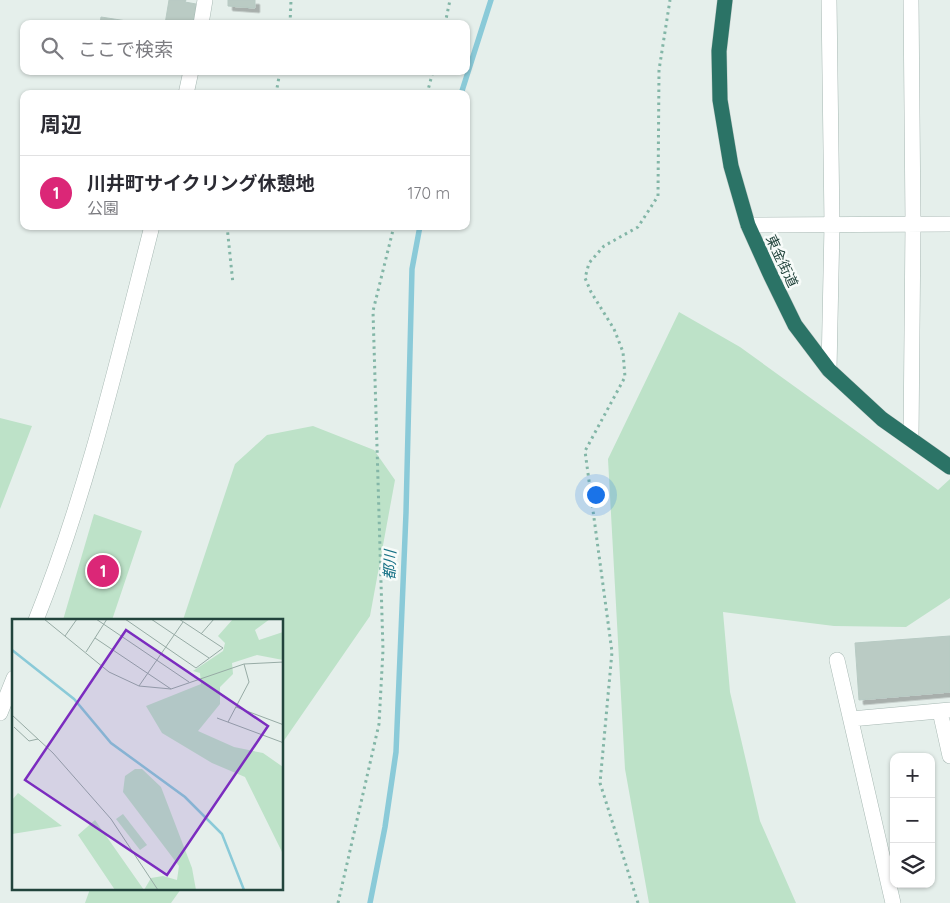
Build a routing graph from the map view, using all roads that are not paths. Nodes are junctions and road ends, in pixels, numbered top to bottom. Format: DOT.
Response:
graph roads {
  1 [pos="205,0"];
  2 [pos="725,0"];
  3 [pos="829,0"];
  4 [pos="911,0"];
  5 [pos="202,20"];
  6 [pos="190,75"];
  7 [pos="187,90"];
  8 [pos="913,224"];
  9 [pos="950,224"];
  10 [pos="748,225"];
  11 [pos="832,225"];
  12 [pos="151,230"];
  13 [pos="829,370"];
  14 [pos="911,439"];
  15 [pos="950,467"];
  16 [pos="36,619"];
  17 [pos="837,660"];
  18 [pos="12,683"];
  19 [pos="945,710"];
  20 [pos="0,713"];
  21 [pos="851,719"];
  22 [pos="950,756"];
  23 [pos="894,903"];
  1 -- 5 [label="street"];
  2 -- 10 [label="highway, 東金街道"];
  3 -- 11 [label="street"];
  4 -- 8 [label="street"];
  6 -- 7 [label="street"];
  8 -- 9 [label="street"];
  8 -- 11 [label="street"];
  8 -- 14 [label="street"];
  10 -- 11 [label="street"];
  10 -- 13 [label="highway, 東金街道"];
  11 -- 13 [label="street"];
  12 -- 16 [label="street"];
  13 -- 14 [label="highway, 東金街道"];
  14 -- 15 [label="highway, 東金街道"];
  17 -- 21 [label="street"];
  18 -- 20 [label="street"];
  19 -- 21 [label="street"];
  19 -- 22 [label="street"];
  21 -- 23 [label="street"];
}
